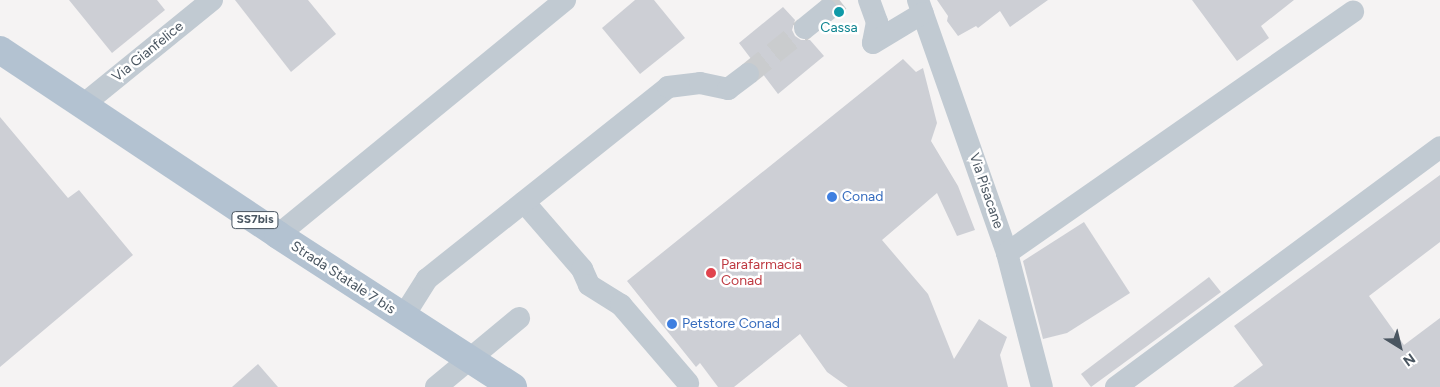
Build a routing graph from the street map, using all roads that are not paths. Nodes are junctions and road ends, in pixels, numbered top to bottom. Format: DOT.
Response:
graph roads {
  1 [pos="212,0"];
  2 [pos="565,0"];
  3 [pos="869,0"];
  4 [pos="920,6"];
  5 [pos="827,10"];
  6 [pos="1352,12"];
  7 [pos="805,28"];
  8 [pos="0,50"];
  9 [pos="748,74"];
  10 [pos="84,104"];
  11 [pos="1440,147"];
  12 [pos="524,202"];
  13 [pos="278,235"];
  14 [pos="1008,253"];
  15 [pos="403,316"];
  16 [pos="519,318"];
  17 [pos="468,359"];
  18 [pos="688,383"];
  19 [pos="436,387"];
  20 [pos="513,387"];
  21 [pos="1042,387"];
  22 [pos="1116,387"];
  1 -- 10 [label="street, Via Gianfelice"];
  2 -- 13 [label="street"];
  3 -- 4 [label="street"];
  4 -- 14 [label="street, Via Pisacane"];
  5 -- 7 [label="street"];
  6 -- 14 [label="street"];
  8 -- 10 [label="main road, Strada Statale 7 bis / SS7bis"];
  9 -- 12 [label="street"];
  10 -- 13 [label="main road, Strada Statale 7 bis / SS7bis"];
  11 -- 22 [label="street"];
  12 -- 15 [label="street"];
  12 -- 18 [label="street"];
  13 -- 15 [label="main road, Strada Statale 7 bis / SS7bis"];
  14 -- 21 [label="street, Via Pisacane"];
  15 -- 17 [label="main road, Strada Statale 7 bis / SS7bis"];
  16 -- 17 [label="street"];
  17 -- 19 [label="street"];
  17 -- 20 [label="main road, Strada Statale 7 bis / SS7bis"];
}
